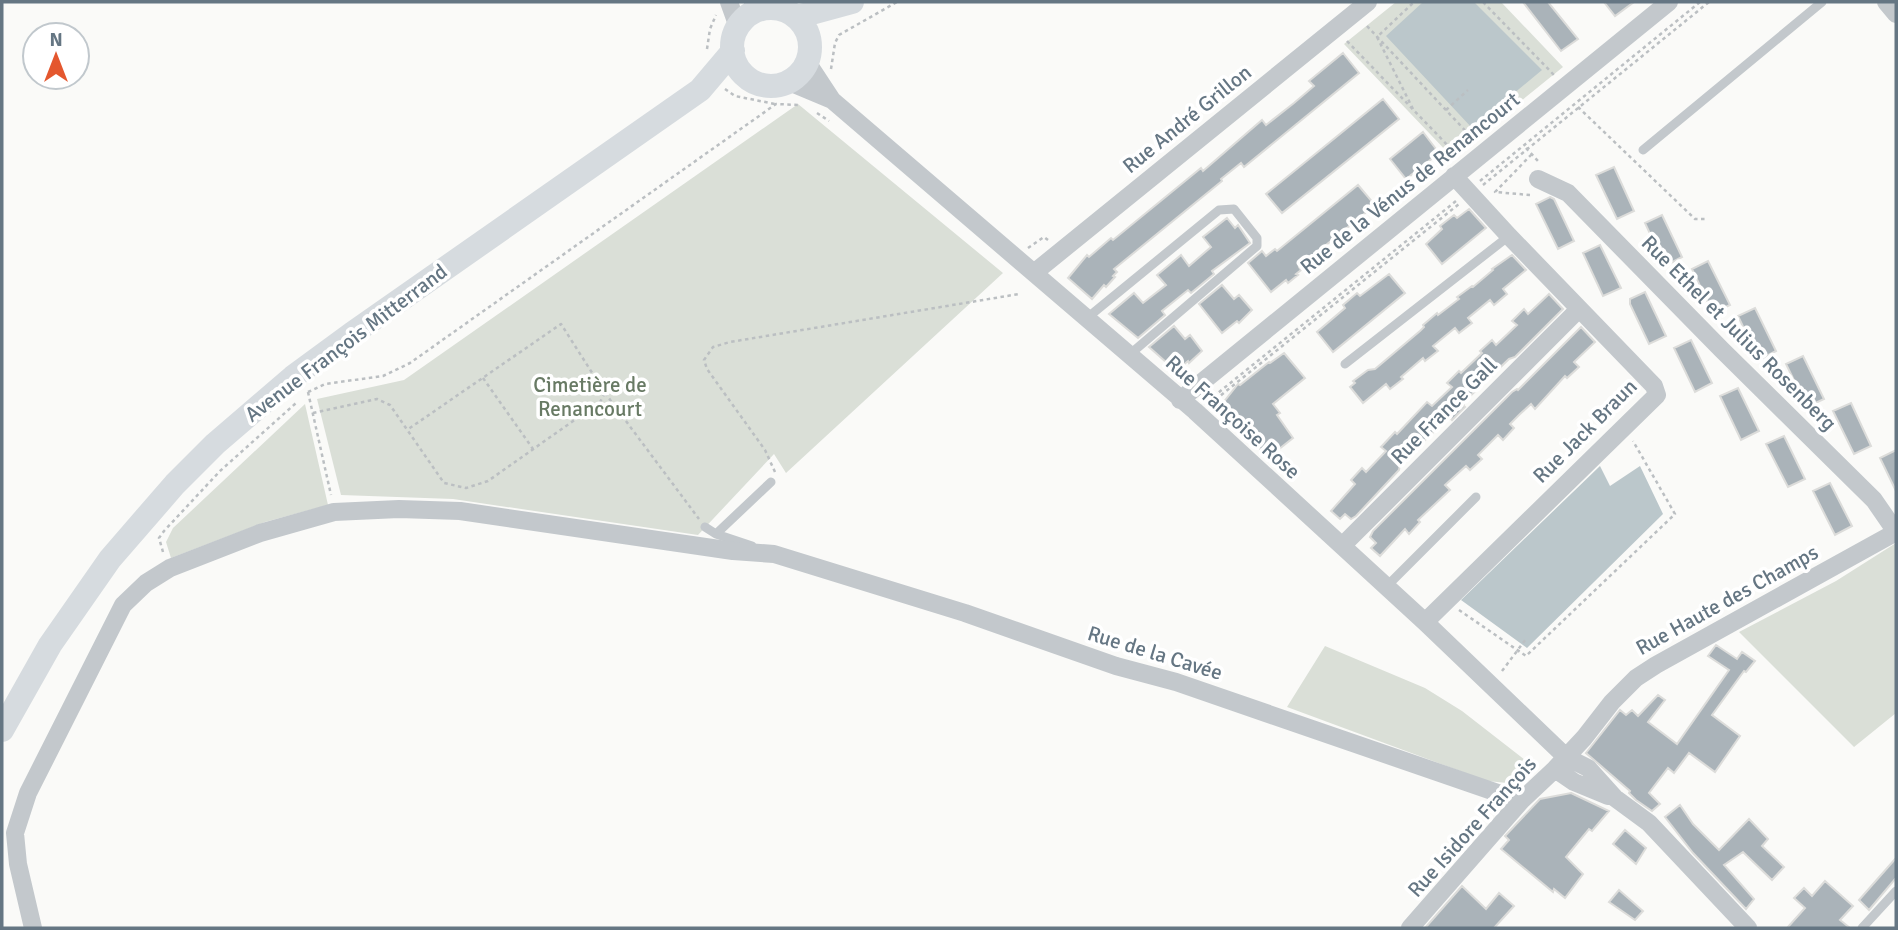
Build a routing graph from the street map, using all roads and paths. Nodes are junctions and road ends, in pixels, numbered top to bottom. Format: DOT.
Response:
graph roads {
  1 [pos="897,2"];
  2 [pos="1367,2"];
  3 [pos="1414,2"];
  4 [pos="1483,2"];
  5 [pos="1669,2"];
  6 [pos="1700,2"];
  7 [pos="1709,2"];
  8 [pos="1822,2"];
  9 [pos="1886,2"];
  10 [pos="849,3"];
  11 [pos="758,5"];
  12 [pos="723,7"];
  13 [pos="1896,14"];
  14 [pos="797,18"];
  15 [pos="1369,28"];
  16 [pos="1377,37"];
  17 [pos="735,39"];
  18 [pos="1337,44"];
  19 [pos="809,53"];
  20 [pos="706,57"];
  21 [pos="828,76"];
  22 [pos="789,82"];
  23 [pos="736,83"];
  24 [pos="1554,87"];
  25 [pos="700,90"];
  26 [pos="1468,90"];
  27 [pos="832,100"];
  28 [pos="776,104"];
  29 [pos="1574,104"];
  30 [pos="805,105"];
  31 [pos="1579,108"];
  32 [pos="1446,110"];
  33 [pos="814,111"];
  34 [pos="1415,112"];
  35 [pos="831,123"];
  36 [pos="1481,136"];
  37 [pos="1523,146"];
  38 [pos="1527,149"];
  39 [pos="1643,150"];
  40 [pos="1457,155"];
  41 [pos="1531,155"];
  42 [pos="1454,176"];
  43 [pos="1545,182"];
  44 [pos="1469,193"];
  45 [pos="1706,219"];
  46 [pos="1509,236"];
  47 [pos="1035,272"];
  48 [pos="1019,294"];
  49 [pos="1579,309"];
  50 [pos="1087,318"];
  51 [pos="1129,355"];
  52 [pos="1346,364"];
  53 [pos="483,377"];
  54 [pos="308,392"];
  55 [pos="605,393"];
  56 [pos="1180,400"];
  57 [pos="1203,410"];
  58 [pos="313,414"];
  59 [pos="1625,426"];
  60 [pos="407,430"];
  61 [pos="533,449"];
  62 [pos="771,482"];
  63 [pos="1476,497"];
  64 [pos="334,512"];
  65 [pos="705,527"];
  66 [pos="1896,532"];
  67 [pos="716,534"];
  68 [pos="1342,546"];
  69 [pos="774,554"];
  70 [pos="170,568"];
  71 [pos="1386,587"];
  72 [pos="1446,601"];
  73 [pos="1425,622"];
  74 [pos="1526,639"];
  75 [pos="1518,651"];
  76 [pos="1491,685"];
  77 [pos="2,728"];
  78 [pos="1561,763"];
  79 [pos="1521,801"];
  80 [pos="1896,891"];
  81 [pos="33,928"];
  82 [pos="1410,928"];
  83 [pos="1748,928"];
  84 [pos="1862,928"];
  1 -- 21 [label="path"];
  2 -- 47 [label="street, Rue André Grillon"];
  3 -- 16 [label="path"];
  4 -- 24 [label="path"];
  5 -- 24 [label="street, Rue de la Vénus de Renancourt"];
  6 -- 29 [label="path"];
  7 -- 31 [label="path"];
  8 -- 39 [label="lane"];
  9 -- 13 [label="street"];
  10 -- 14 [label="main road"];
  10 -- 19 [label="main road"];
  11 -- 14 [label="main road"];
  11 -- 17 [label="main road"];
  12 -- 17 [label="street"];
  12 -- 20 [label="path"];
  14 -- 19 [label="main road"];
  15 -- 16 [label="path"];
  16 -- 32 [label="path"];
  16 -- 34 [label="path"];
  17 -- 23 [label="main road"];
  17 -- 25 [label="main road, Avenue François Mitterrand"];
  18 -- 34 [label="path"];
  19 -- 22 [label="main road"];
  19 -- 27 [label="street"];
  22 -- 23 [label="main road"];
  22 -- 27 [label="street"];
  23 -- 25 [label="main road, Avenue François Mitterrand"];
  23 -- 28 [label="path"];
  24 -- 29 [label="path"];
  24 -- 42 [label="street, Rue de la Vénus de Renancourt"];
  25 -- 77 [label="main road, Avenue François Mitterrand"];
  26 -- 32 [label="path"];
  27 -- 47 [label="street, Rue Françoise Rose"];
  28 -- 30 [label="path"];
  28 -- 54 [label="path"];
  29 -- 31 [label="path"];
  29 -- 37 [label="path"];
  31 -- 38 [label="path"];
  31 -- 45 [label="path"];
  32 -- 36 [label="path"];
  33 -- 35 [label="path"];
  34 -- 40 [label="path"];
  37 -- 38 [label="path"];
  37 -- 44 [label="path"];
  38 -- 41 [label="path"];
  38 -- 44 [label="path"];
  41 -- 43 [label="path"];
  41 -- 43 [label="path"];
  42 -- 44 [label="street, Rue Jack Braun"];
  42 -- 56 [label="street, Rue de la Vénus de Renancourt"];
  43 -- 66 [label="street, Rue Ethel et Julius Rosenberg"];
  44 -- 46 [label="street, Rue Jack Braun"];
  44 -- 57 [label="path"];
  44 -- 57 [label="path"];
  46 -- 49 [label="street, Rue Jack Braun"];
  46 -- 52 [label="lane"];
  47 -- 50 [label="street, Rue Françoise Rose"];
  48 -- 62 [label="path"];
  49 -- 59 [label="street, Rue Jack Braun"];
  49 -- 68 [label="street, Rue France Gall"];
  50 -- 51 [label="street, Rue Françoise Rose"];
  50 -- 51 [label="lane"];
  51 -- 56 [label="street, Rue Françoise Rose"];
  53 -- 55 [label="path"];
  53 -- 60 [label="path"];
  53 -- 61 [label="path"];
  54 -- 58 [label="path"];
  54 -- 70 [label="path"];
  55 -- 61 [label="path"];
  55 -- 65 [label="path"];
  56 -- 57 [label="street, Rue Françoise Rose"];
  57 -- 68 [label="street, Rue Françoise Rose"];
  58 -- 60 [label="path"];
  58 -- 64 [label="path"];
  59 -- 72 [label="street, Rue Jack Braun"];
  59 -- 75 [label="path"];
  60 -- 61 [label="path"];
  62 -- 67 [label="lane"];
  63 -- 71 [label="lane"];
  64 -- 69 [label="street, Rue de la Cavée"];
  64 -- 70 [label="street, Rue de la Cavée"];
  65 -- 67 [label="lane"];
  66 -- 78 [label="street, Rue Haute des Champs"];
  67 -- 69 [label="lane"];
  68 -- 71 [label="street, Rue Françoise Rose"];
  69 -- 79 [label="street, Rue de la Cavée"];
  70 -- 81 [label="street, Rue de la Cavée"];
  71 -- 73 [label="street, Rue Françoise Rose"];
  72 -- 73 [label="street, Rue Jack Braun"];
  72 -- 75 [label="path"];
  73 -- 76 [label="street, Rue Françoise Rose"];
  74 -- 75 [label="path"];
  75 -- 76 [label="path"];
  76 -- 78 [label="street, Rue Françoise Rose"];
  78 -- 79 [label="street, Rue Isidore François"];
  78 -- 83 [label="street, Rue Françoise Rose"];
  79 -- 82 [label="street, Rue Isidore François"];
  80 -- 84 [label="lane"];
}
